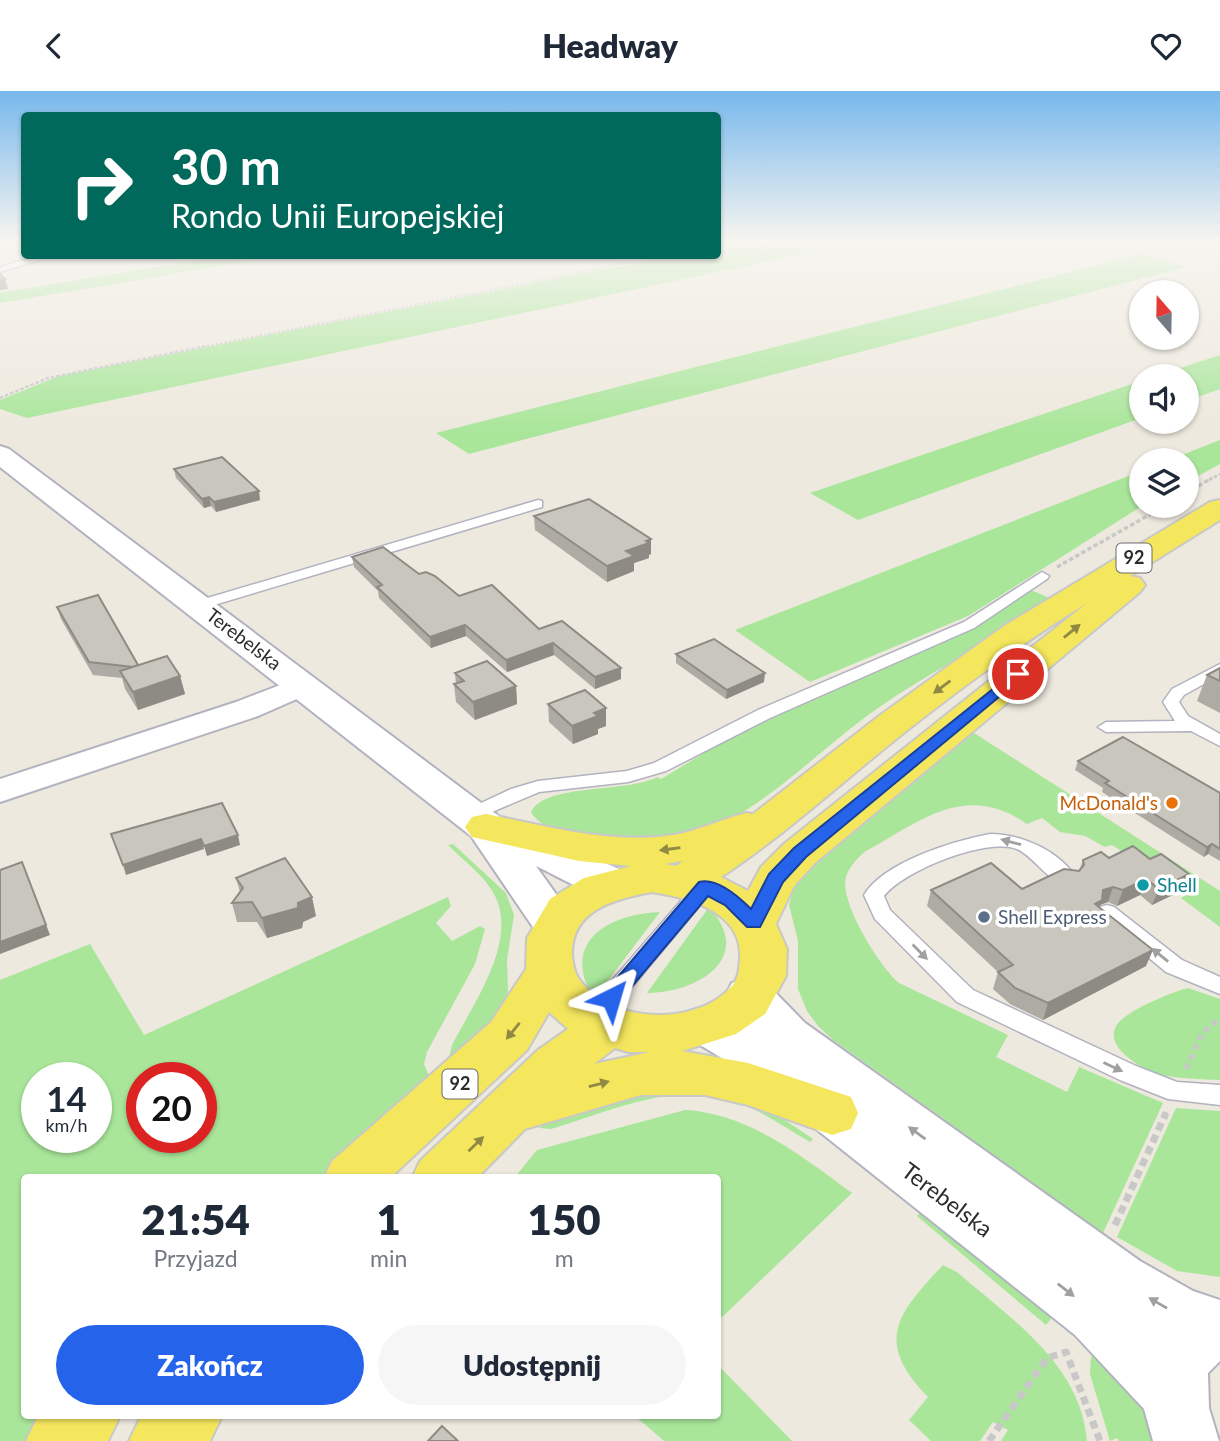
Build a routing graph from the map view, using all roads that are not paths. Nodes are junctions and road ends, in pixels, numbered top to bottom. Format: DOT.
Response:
graph roads {
  1 [pos="0,454"];
  2 [pos="538,504"];
  3 [pos="1220,508"];
  4 [pos="1175,519"];
  5 [pos="1042,576"];
  6 [pos="199,605"];
  7 [pos="1220,669"];
  8 [pos="304,685"];
  9 [pos="1192,726"];
  10 [pos="1106,727"];
  11 [pos="1220,741"];
  12 [pos="0,791"];
  13 [pos="781,812"];
  14 [pos="479,821"];
  15 [pos="1067,879"];
  16 [pos="696,883"];
  17 [pos="613,884"];
  18 [pos="1107,912"];
  19 [pos="754,922"];
  20 [pos="552,949"];
  21 [pos="1220,986"];
  22 [pos="749,996"];
  23 [pos="600,1023"];
  24 [pos="707,1025"];
  25 [pos="1220,1095"];
  26 [pos="510,1111"];
  27 [pos="832,1112"];
  28 [pos="356,1174"];
  29 [pos="444,1174"];
  30 [pos="1220,1331"];
  31 [pos="1179,1417"];
  32 [pos="84,1419"];
  33 [pos="186,1419"];
  34 [pos="59,1441"];
  35 [pos="162,1441"];
  1 -- 6 [label="street, Terebelska"];
  2 -- 6 [label="lane"];
  3 -- 4 [label="main road, 92"];
  4 -- 13 [label="main road, 92, one-way"];
  19 -- 4 [label="main road, 92, one-way"];
  5 -- 14 [label="lane"];
  6 -- 8 [label="street, Terebelska"];
  7 -- 9 [label="lane"];
  8 -- 12 [label="street"];
  8 -- 14 [label="street, Terebelska"];
  9 -- 10 [label="lane"];
  9 -- 11 [label="lane"];
  13 -- 14 [label="main road, one-way"];
  13 -- 16 [label="main road, 92"];
  14 -- 17 [label="street, Terebelska"];
  14 -- 20 [label="street, Terebelska"];
  15 -- 25 [label="lane, one-way"];
  16 -- 17 [label="main road, 92"];
  16 -- 19 [label="main road, 92"];
  16 -- 23 [label="lane"];
  17 -- 20 [label="main road, 92"];
  21 -- 18 [label="lane, one-way"];
  19 -- 22 [label="main road, 92"];
  20 -- 23 [label="main road, 92"];
  20 -- 28 [label="main road, 92, one-way"];
  22 -- 24 [label="main road, 92"];
  30 -- 22 [label="street, Terebelska, one-way"];
  23 -- 24 [label="main road, 92"];
  23 -- 26 [label="main road"];
  24 -- 27 [label="street, Terebelska"];
  26 -- 27 [label="main road, one-way"];
  29 -- 26 [label="main road, one-way"];
  27 -- 31 [label="street, Terebelska, one-way"];
  30 -- 31 [label="street"];
  32 -- 34 [label="main road"];
  33 -- 35 [label="main road"];
}
